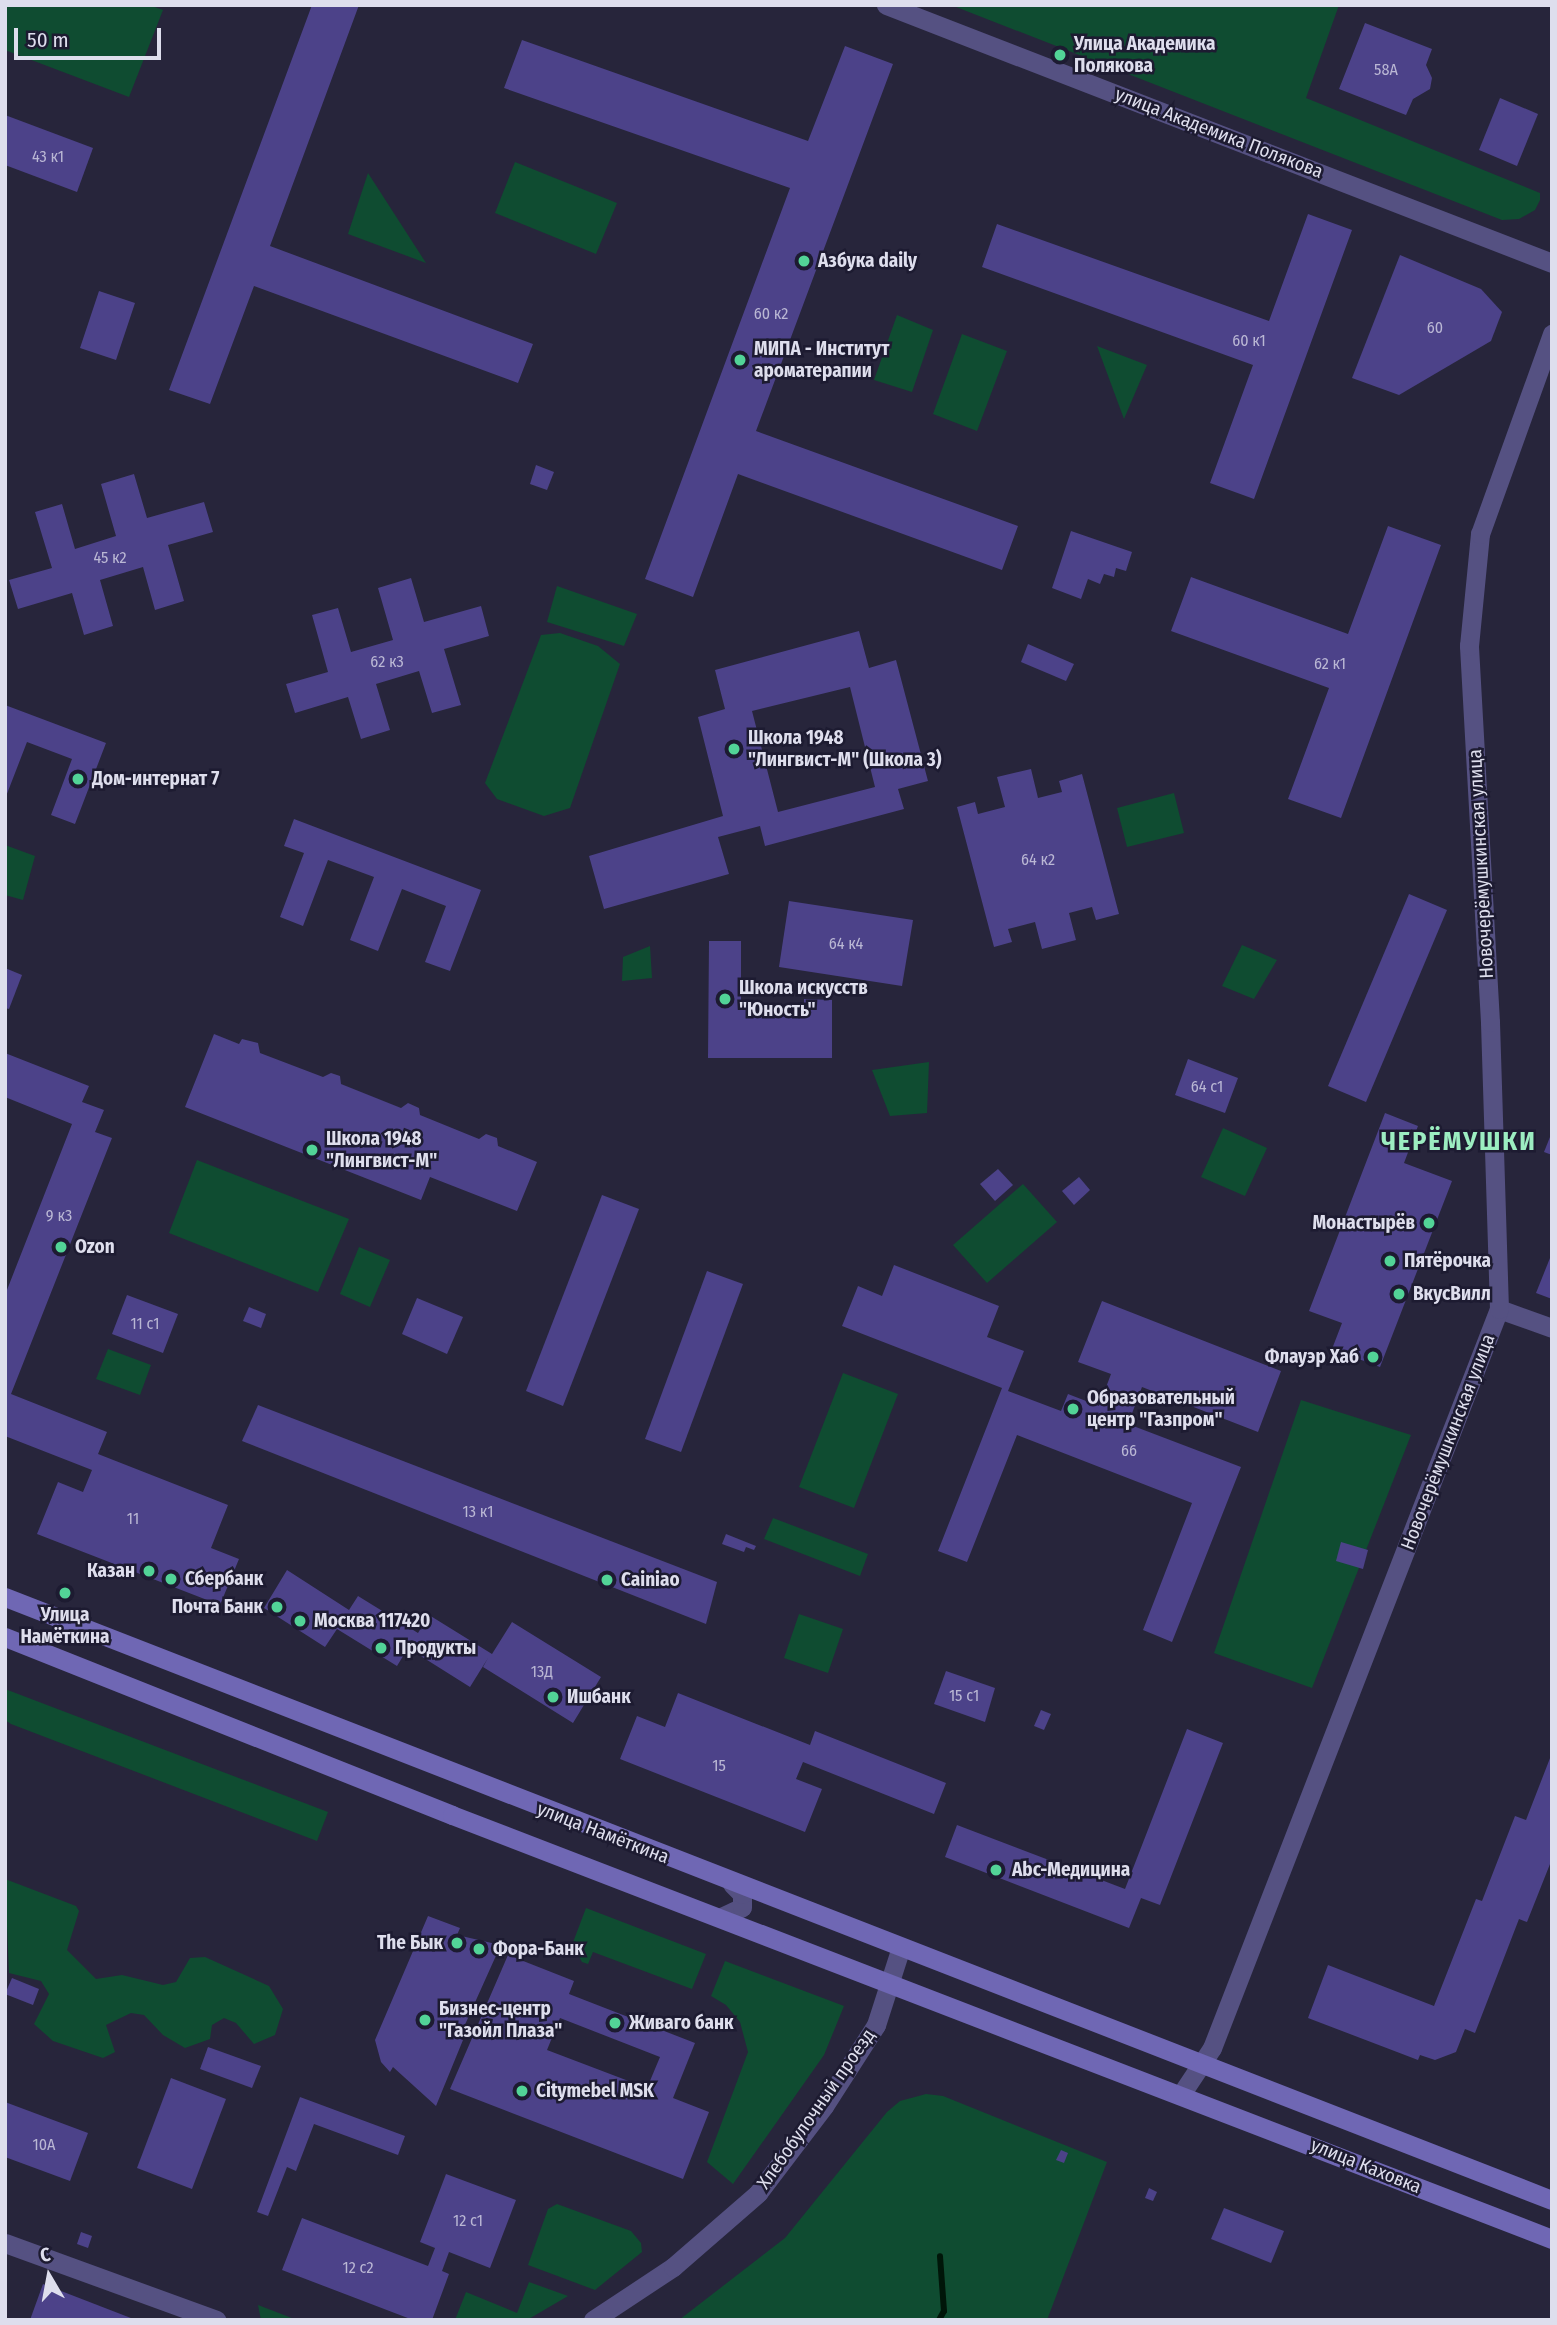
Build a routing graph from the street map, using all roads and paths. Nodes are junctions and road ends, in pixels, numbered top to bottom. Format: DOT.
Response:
graph roads {
  1 [pos="886,5"];
  2 [pos="1552,263"];
  3 [pos="1552,334"];
  4 [pos="1499,1309"];
  5 [pos="1552,1328"];
  6 [pos="5,1597"];
  7 [pos="5,1637"];
  8 [pos="732,1884"];
  9 [pos="721,1917"];
  10 [pos="901,1947"];
  11 [pos="892,1983"];
  12 [pos="1203,2064"];
  13 [pos="1182,2093"];
  14 [pos="1552,2200"];
  15 [pos="1552,2239"];
  16 [pos="5,2243"];
  17 [pos="216,2320"];
  18 [pos="593,2320"];
  1 -- 2 [label="street, улица Академика Полякова"];
  3 -- 4 [label="street, Новочерёмушкинская улица"];
  4 -- 5 [label="street"];
  4 -- 12 [label="street, Новочерёмушкинская улица"];
  6 -- 8 [label="main road, улица Намёткина"];
  7 -- 9 [label="main road, улица Намёткина"];
  8 -- 9 [label="street"];
  8 -- 10 [label="main road, улица Намёткина"];
  9 -- 11 [label="main road, улица Намёткина"];
  10 -- 11 [label="street, Хлебобулочный проезд"];
  10 -- 12 [label="main road, улица Намёткина"];
  11 -- 13 [label="main road, улица Намёткина"];
  11 -- 18 [label="street, Хлебобулочный проезд"];
  12 -- 13 [label="street, Новочерёмушкинская улица"];
  12 -- 14 [label="main road, улица Каховка"];
  13 -- 15 [label="main road, улица Каховка"];
  16 -- 17 [label="street"];
}
